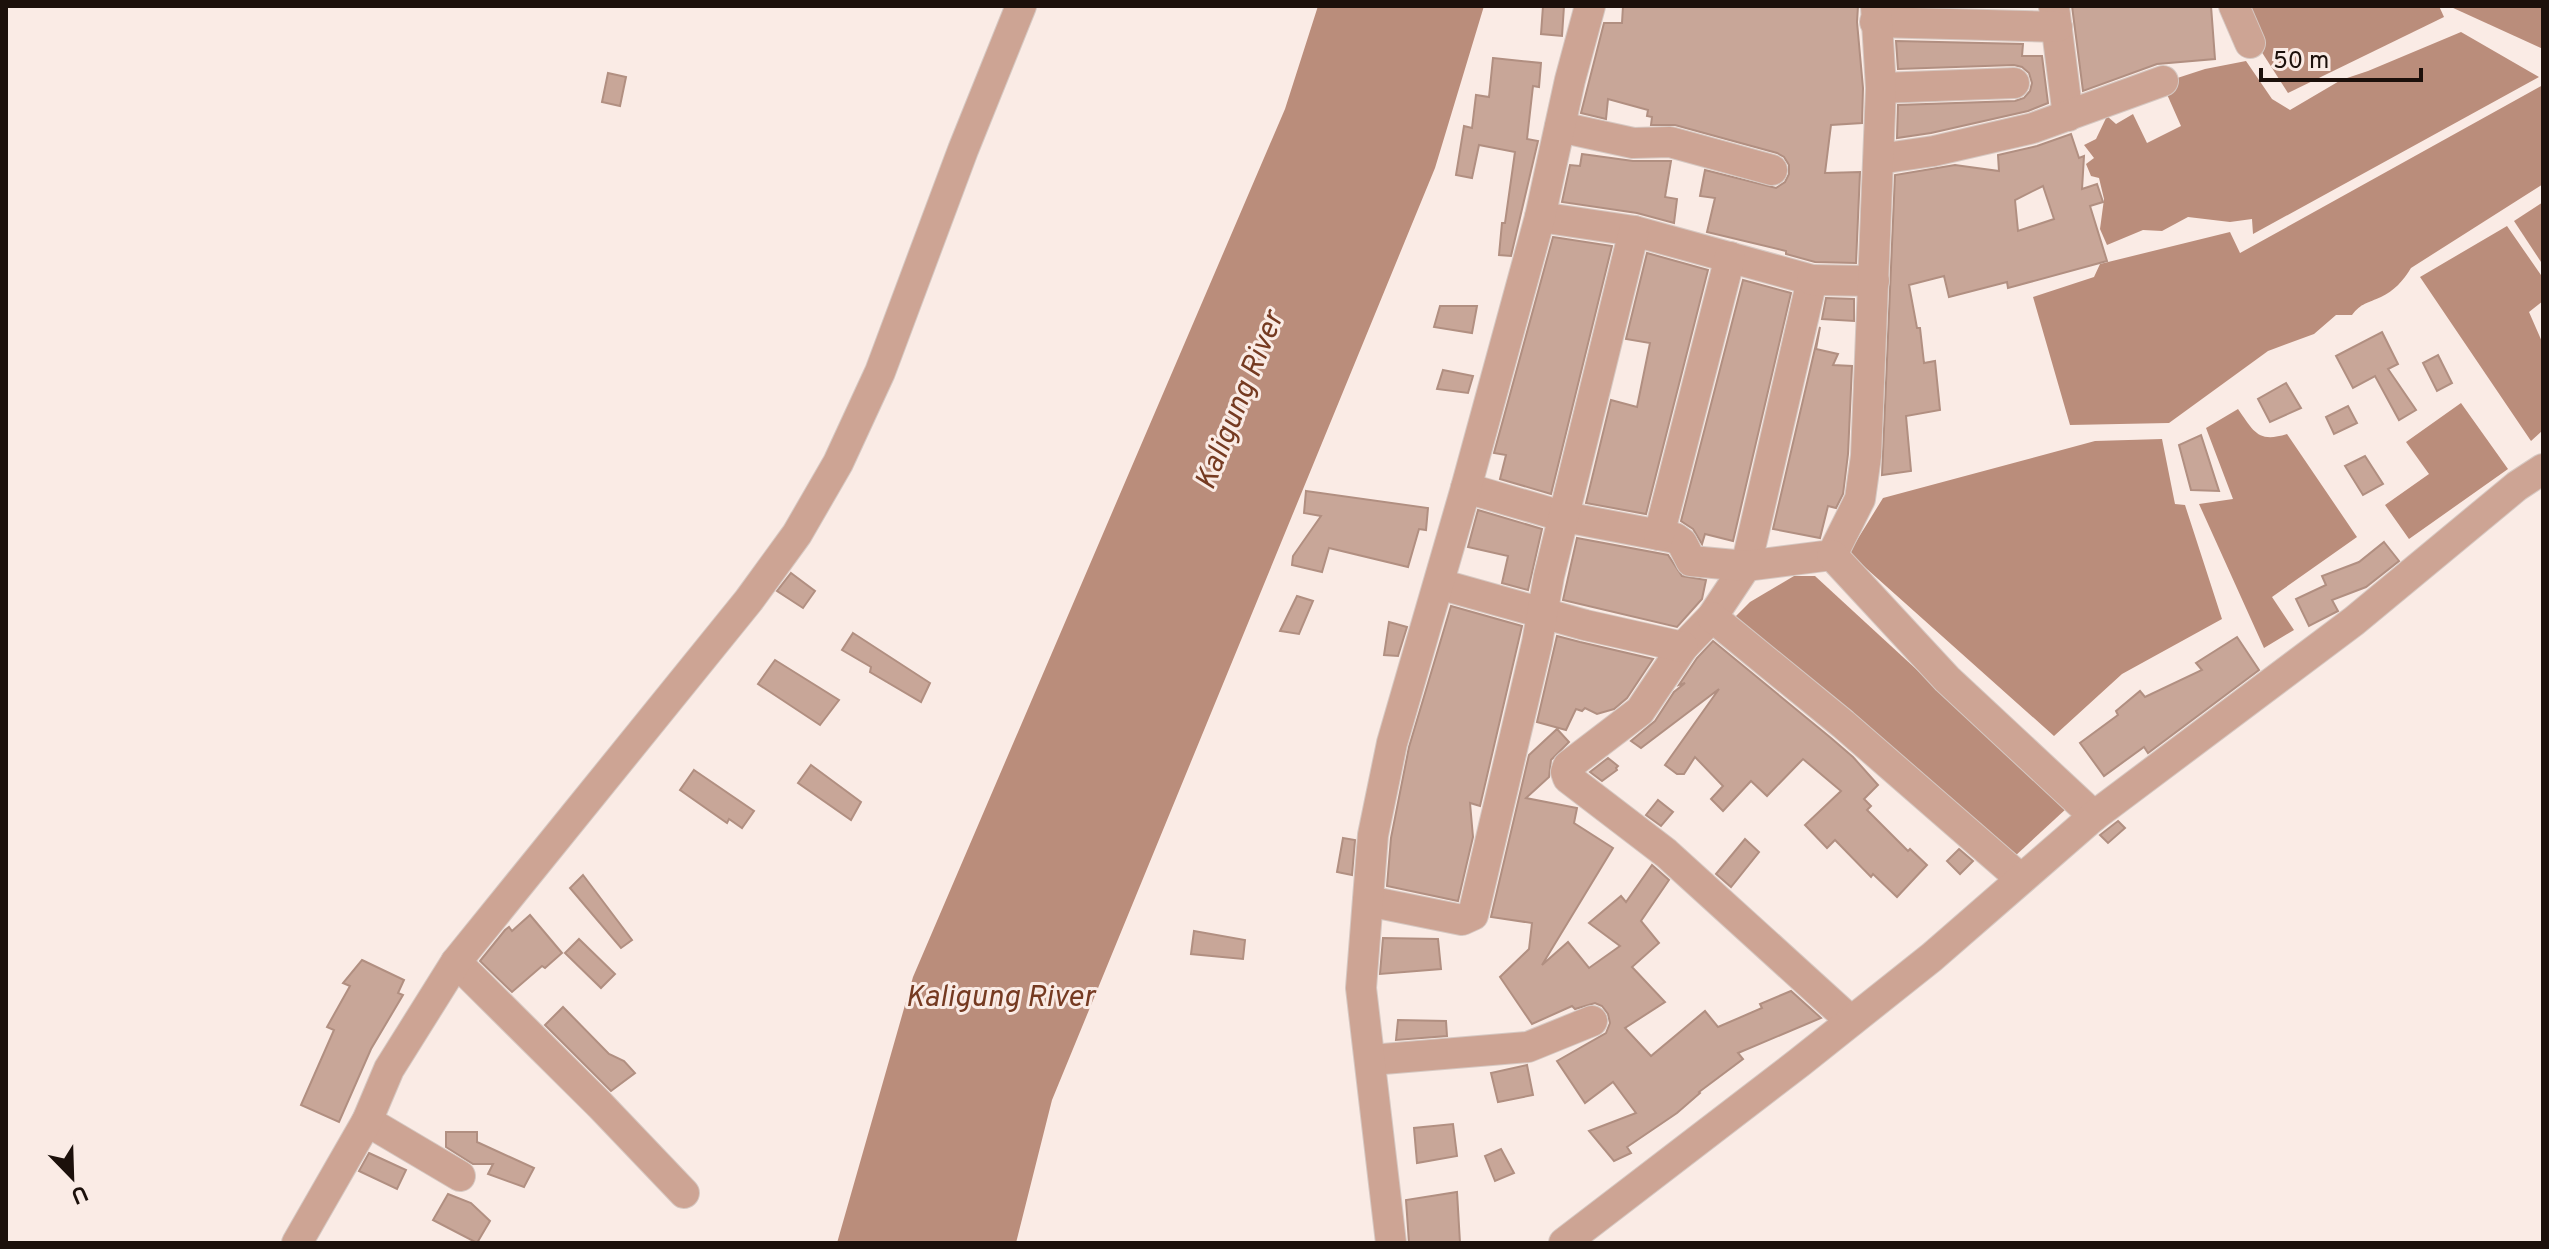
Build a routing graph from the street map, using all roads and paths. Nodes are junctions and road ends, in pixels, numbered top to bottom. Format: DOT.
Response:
graph roads {
  1 [pos="1021,6"];
  2 [pos="1590,6"];
  3 [pos="2234,6"];
  4 [pos="1876,14"];
  5 [pos="2055,16"];
  6 [pos="2250,43"];
  7 [pos="2163,81"];
  8 [pos="2014,83"];
  9 [pos="1881,88"];
  10 [pos="2068,116"];
  11 [pos="1560,127"];
  12 [pos="1879,159"];
  13 [pos="1772,170"];
  14 [pos="1540,217"];
  15 [pos="1634,231"];
  16 [pos="1730,257"];
  17 [pos="1812,280"];
  18 [pos="1874,281"];
  19 [pos="2543,469"];
  20 [pos="1466,488"];
  21 [pos="1565,517"];
  22 [pos="1659,535"];
  23 [pos="1832,555"];
  24 [pos="1746,566"];
  25 [pos="1439,584"];
  26 [pos="1543,611"];
  27 [pos="1712,617"];
  28 [pos="1683,647"];
  29 [pos="2094,816"];
  30 [pos="2021,879"];
  31 [pos="1368,901"];
  32 [pos="456,962"];
  33 [pos="1592,1021"];
  34 [pos="1851,1021"];
  35 [pos="1371,1060"];
  36 [pos="367,1121"];
  37 [pos="460,1176"];
  38 [pos="684,1193"];
  39 [pos="297,1243"];
  40 [pos="1391,1243"];
  41 [pos="1564,1243"];
  1 -- 32 [label="street"];
  2 -- 11 [label="street"];
  3 -- 6 [label="street"];
  4 -- 5 [label="street"];
  4 -- 9 [label="street"];
  5 -- 10 [label="street"];
  7 -- 10 [label="street"];
  8 -- 9 [label="street"];
  9 -- 12 [label="street"];
  10 -- 12 [label="street"];
  11 -- 13 [label="street"];
  11 -- 14 [label="street"];
  12 -- 18 [label="street"];
  14 -- 15 [label="street"];
  14 -- 20 [label="street"];
  15 -- 16 [label="street"];
  15 -- 21 [label="street"];
  16 -- 17 [label="street"];
  16 -- 22 [label="street"];
  17 -- 18 [label="street"];
  17 -- 24 [label="street"];
  18 -- 23 [label="street"];
  19 -- 29 [label="street"];
  20 -- 21 [label="street"];
  20 -- 25 [label="street"];
  21 -- 22 [label="street"];
  21 -- 26 [label="street"];
  22 -- 24 [label="street"];
  23 -- 24 [label="street"];
  23 -- 29 [label="street"];
  24 -- 27 [label="street"];
  25 -- 26 [label="street"];
  25 -- 31 [label="street"];
  26 -- 28 [label="street"];
  26 -- 31 [label="street"];
  27 -- 28 [label="street"];
  27 -- 30 [label="street"];
  28 -- 34 [label="street"];
  29 -- 30 [label="street"];
  30 -- 34 [label="street"];
  31 -- 35 [label="street"];
  32 -- 36 [label="street"];
  32 -- 38 [label="street"];
  33 -- 35 [label="street"];
  34 -- 41 [label="street"];
  35 -- 40 [label="street"];
  36 -- 37 [label="street"];
  36 -- 39 [label="street"];
}
